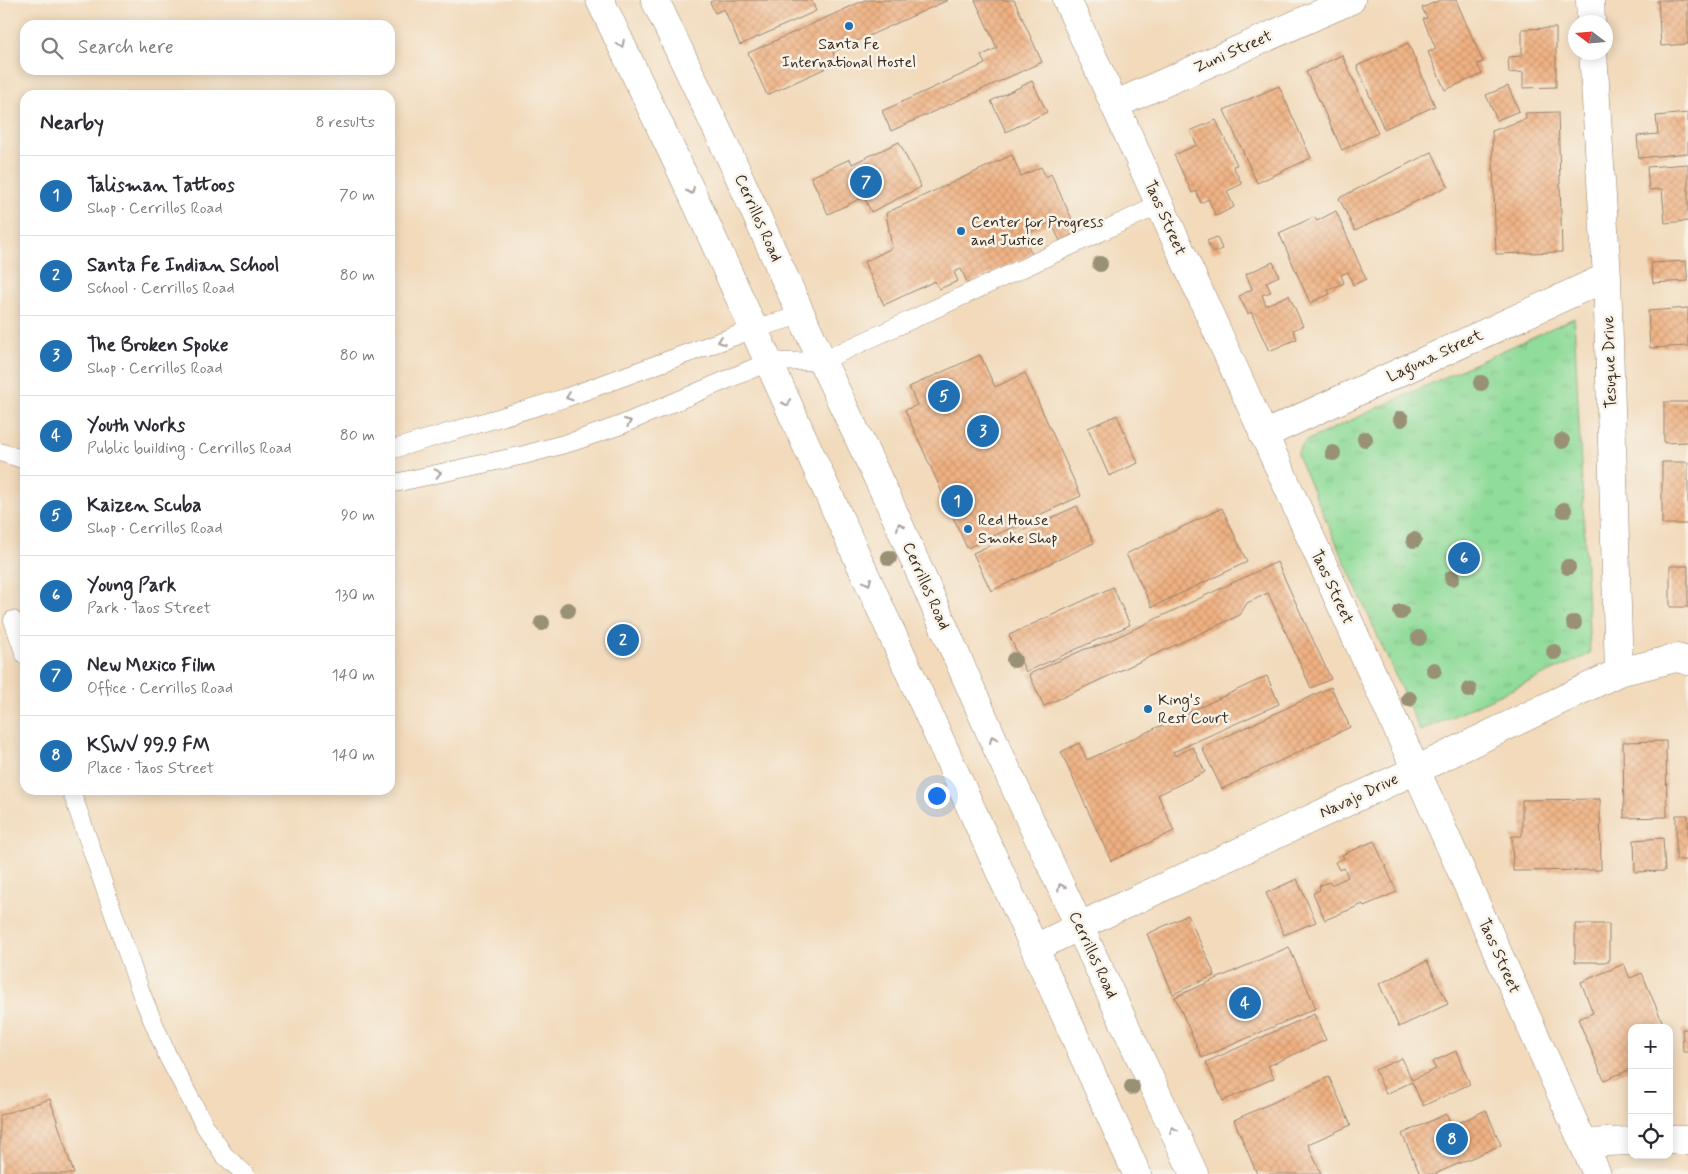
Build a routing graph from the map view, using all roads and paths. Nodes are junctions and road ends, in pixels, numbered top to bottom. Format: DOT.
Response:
graph roads {
  1 [pos="600,0"];
  2 [pos="656,0"];
  3 [pos="1067,0"];
  4 [pos="1351,0"];
  5 [pos="1590,0"];
  6 [pos="1591,15"];
  7 [pos="1593,60"];
  8 [pos="1114,105"];
  9 [pos="1160,205"];
  10 [pos="1607,277"];
  11 [pos="801,315"];
  12 [pos="754,329"];
  13 [pos="822,361"];
  14 [pos="768,362"];
  15 [pos="1263,435"];
  16 [pos="395,448"];
  17 [pos="395,483"];
  18 [pos="13,620"];
  19 [pos="20,640"];
  20 [pos="1688,661"];
  21 [pos="1619,672"];
  22 [pos="1416,770"];
  23 [pos="73,795"];
  24 [pos="1080,926"];
  25 [pos="1035,948"];
  26 [pos="1673,1140"];
  27 [pos="1688,1140"];
  28 [pos="1628,1141"];
  29 [pos="1583,1143"];
  30 [pos="224,1155"];
  31 [pos="230,1174"];
  32 [pos="244,1174"];
  33 [pos="1137,1174"];
  34 [pos="1194,1174"];
  35 [pos="1597,1174"];
  1 -- 12 [label="street, one-way"];
  2 -- 11 [label="street, Cerrillos Road"];
  3 -- 8 [label="street, Taos Street"];
  4 -- 8 [label="street, Zuni Street"];
  5 -- 6 [label="street"];
  7 -- 10 [label="street, Tesuque Drive"];
  8 -- 9 [label="street, Taos Street"];
  9 -- 13 [label="lane"];
  9 -- 15 [label="street, Taos Street"];
  10 -- 15 [label="street, Laguna Street"];
  10 -- 21 [label="street, Tesuque Drive"];
  11 -- 12 [label="lane"];
  11 -- 13 [label="street, Cerrillos Road"];
  12 -- 14 [label="street"];
  12 -- 16 [label="lane, one-way"];
  13 -- 14 [label="lane"];
  24 -- 13 [label="street, Cerrillos Road, one-way"];
  17 -- 14 [label="lane, one-way"];
  14 -- 25 [label="street, one-way"];
  15 -- 22 [label="street, Taos Street"];
  18 -- 19 [label="lane"];
  20 -- 21 [label="street, Navajo Drive"];
  21 -- 22 [label="street, Navajo Drive"];
  22 -- 24 [label="street, Navajo Drive"];
  22 -- 29 [label="street, Taos Street"];
  23 -- 30 [label="lane"];
  24 -- 25 [label="street, Navajo Drive"];
  34 -- 24 [label="street, Cerrillos Road, one-way"];
  25 -- 33 [label="street"];
  26 -- 27 [label="street"];
  28 -- 29 [label="street"];
  29 -- 35 [label="street, Taos Street"];
  30 -- 31 [label="lane"];
  30 -- 32 [label="lane"];
}
